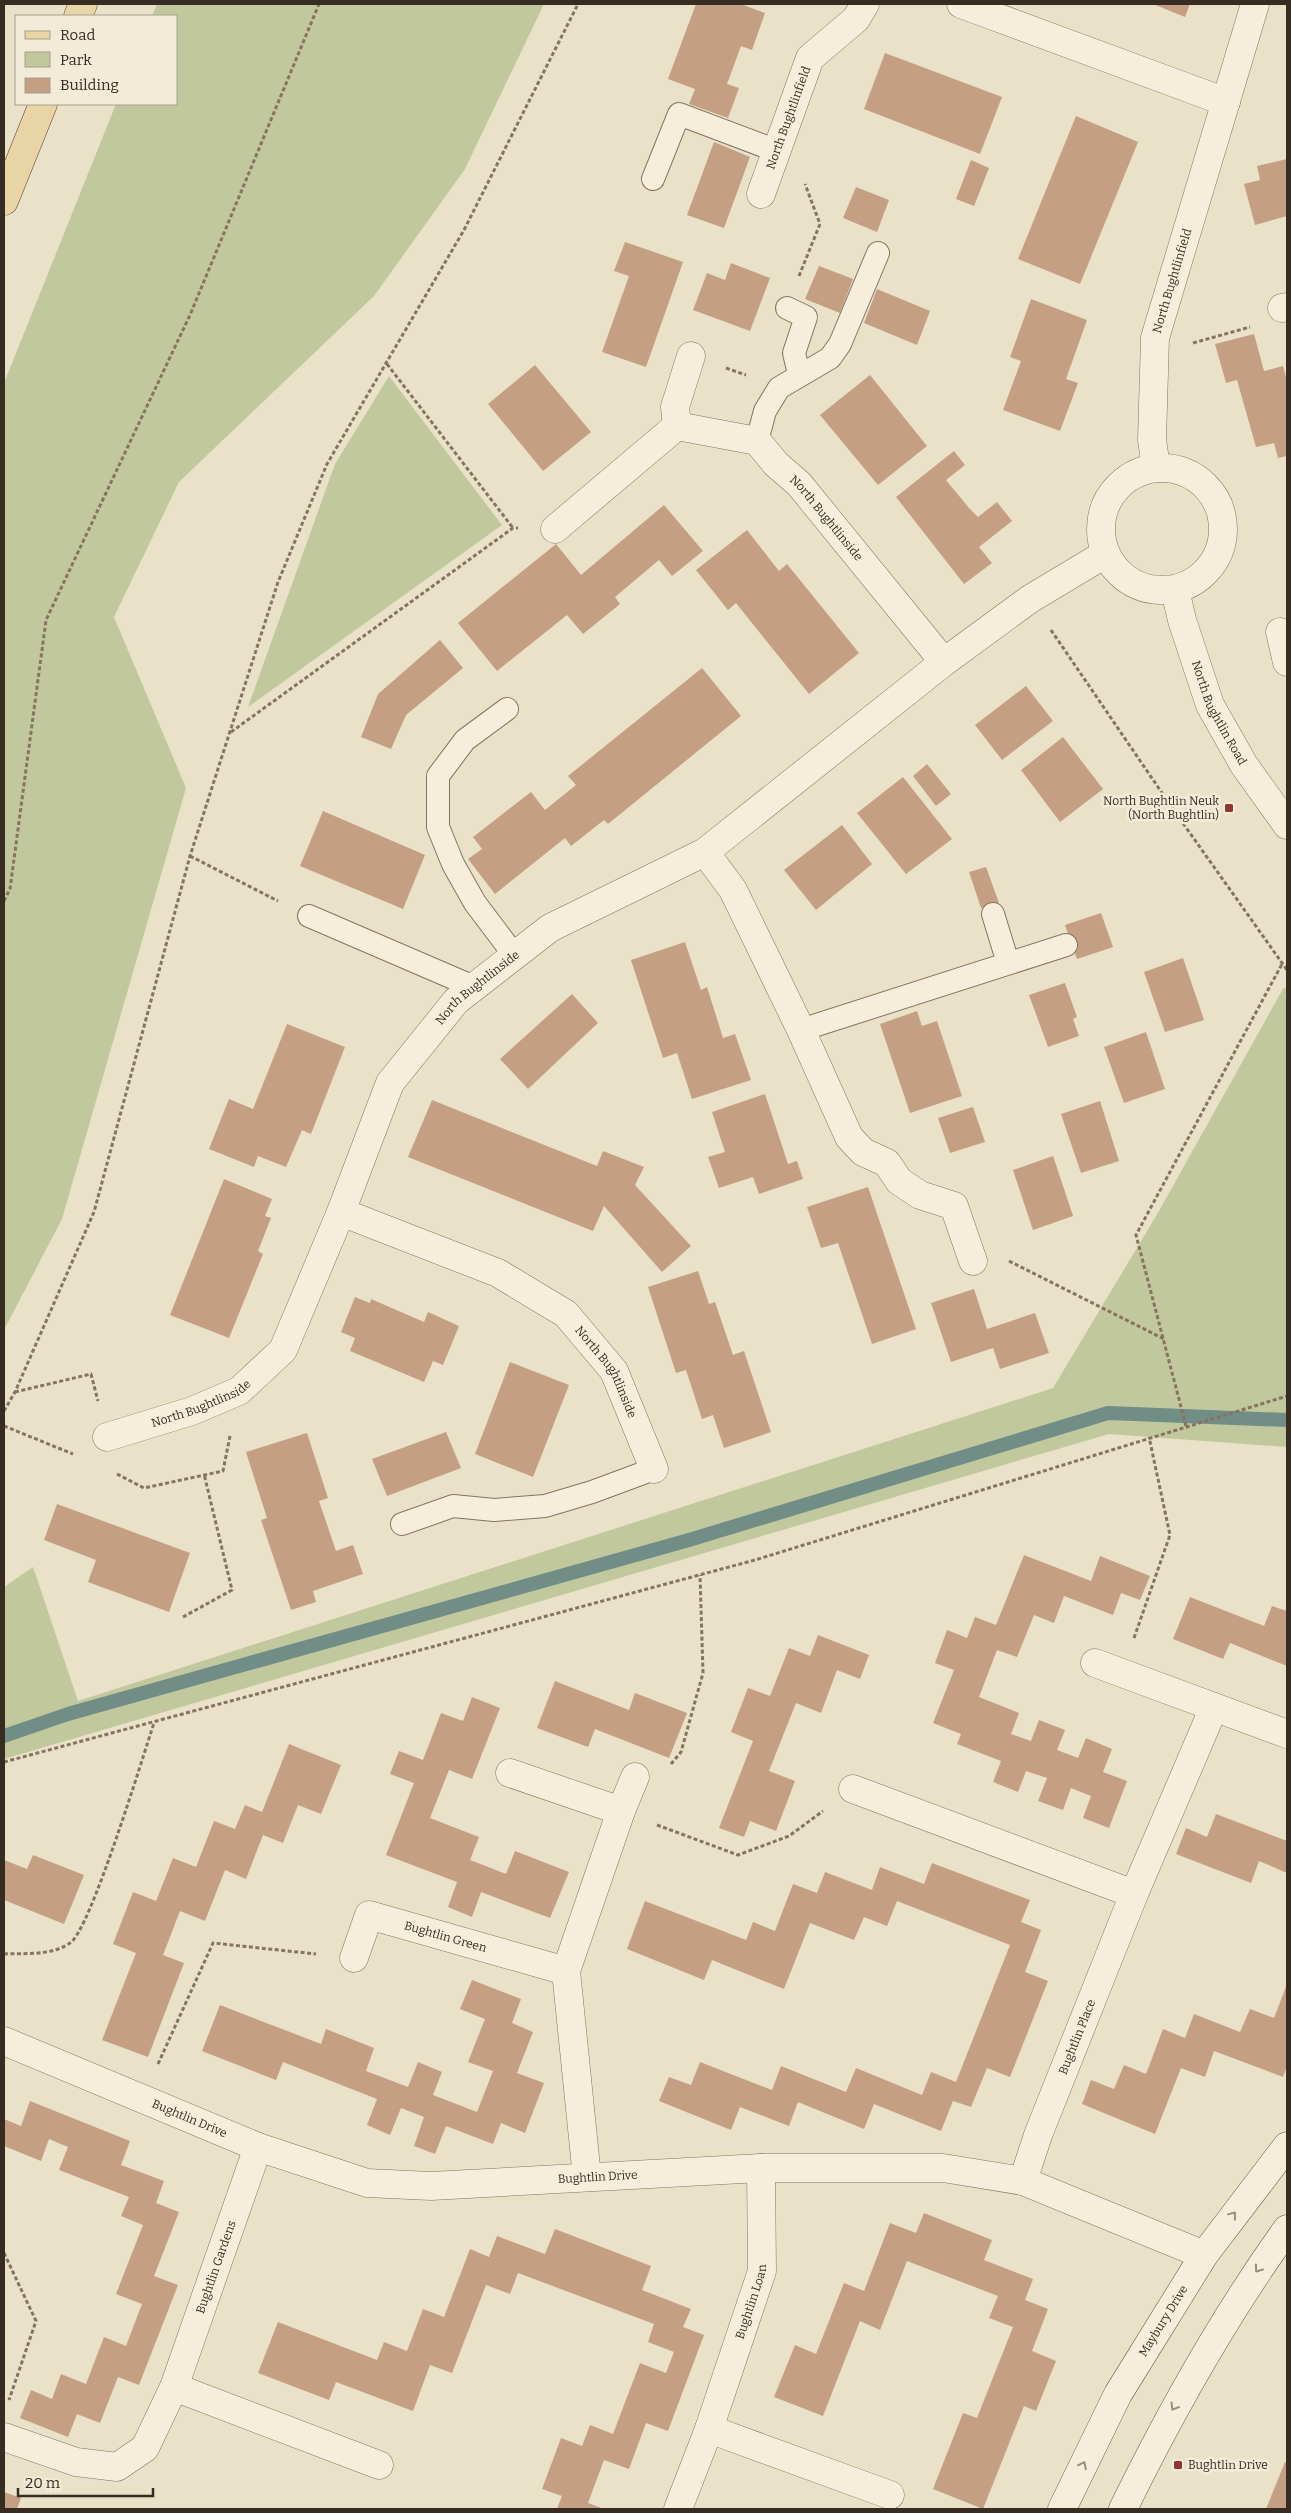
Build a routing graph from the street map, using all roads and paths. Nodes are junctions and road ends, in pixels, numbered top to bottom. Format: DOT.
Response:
graph roads {
  1 [pos="320,4"];
  2 [pos="578,4"];
  3 [pos="865,4"];
  4 [pos="961,4"];
  5 [pos="1255,4"];
  6 [pos="1226,102"];
  7 [pos="43,105"];
  8 [pos="777,151"];
  9 [pos="654,179"];
  10 [pos="761,194"];
  11 [pos="4,202"];
  12 [pos="878,253"];
  13 [pos="786,308"];
  14 [pos="1285,308"];
  15 [pos="1155,338"];
  16 [pos="691,356"];
  17 [pos="387,364"];
  18 [pos="799,374"];
  19 [pos="677,426"];
  20 [pos="757,441"];
  21 [pos="1156,467"];
  22 [pos="513,528"];
  23 [pos="555,529"];
  24 [pos="1105,554"];
  25 [pos="1176,590"];
  26 [pos="1030,599"];
  27 [pos="1280,632"];
  28 [pos="944,662"];
  29 [pos="1287,662"];
  30 [pos="507,709"];
  31 [pos="230,732"];
  32 [pos="1283,812"];
  33 [pos="705,852"];
  34 [pos="190,856"];
  35 [pos="4,901"];
  36 [pos="993,914"];
  37 [pos="309,916"];
  38 [pos="1066,944"];
  39 [pos="515,956"];
  40 [pos="1008,962"];
  41 [pos="1282,964"];
  42 [pos="1287,970"];
  43 [pos="474,986"];
  44 [pos="801,1030"];
  45 [pos="341,1212"];
  46 [pos="973,1261"];
  47 [pos="1164,1339"];
  48 [pos="239,1391"];
  49 [pos="15,1392"];
  50 [pos="1287,1396"];
  51 [pos="4,1411"];
  52 [pos="4,1426"];
  53 [pos="1186,1426"];
  54 [pos="107,1437"];
  55 [pos="1149,1437"];
  56 [pos="96,1464"];
  57 [pos="654,1469"];
  58 [pos="204,1474"];
  59 [pos="402,1524"];
  60 [pos="700,1575"];
  61 [pos="183,1617"];
  62 [pos="1095,1663"];
  63 [pos="1121,1673"];
  64 [pos="1214,1707"];
  65 [pos="154,1723"];
  66 [pos="1287,1734"];
  67 [pos="4,1762"];
  68 [pos="510,1773"];
  69 [pos="635,1777"];
  70 [pos="853,1789"];
  71 [pos="622,1811"];
  72 [pos="1134,1894"];
  73 [pos="4,1954"];
  74 [pos="354,1958"];
  75 [pos="566,1971"];
  76 [pos="4,2041"];
  77 [pos="142,2098"];
  78 [pos="258,2146"];
  79 [pos="1287,2146"];
  80 [pos="761,2168"];
  81 [pos="587,2176"];
  82 [pos="1023,2181"];
  83 [pos="1287,2229"];
  84 [pos="4,2253"];
  85 [pos="1204,2254"];
  86 [pos="174,2387"];
  87 [pos="7,2405"];
  88 [pos="709,2429"];
  89 [pos="4,2437"];
  90 [pos="379,2465"];
  91 [pos="890,2495"];
  92 [pos="678,2509"];
  93 [pos="1062,2509"];
  94 [pos="1123,2509"];
  1 -- 35 [label="path"];
  2 -- 17 [label="path"];
  3 -- 8 [label="street, North Bughtlinfield"];
  4 -- 6 [label="street"];
  5 -- 6 [label="street, North Bughtlinfield"];
  6 -- 15 [label="street, North Bughtlinfield"];
  7 -- 11 [label="main road"];
  8 -- 9 [label="lane"];
  8 -- 10 [label="street, North Bughtlinfield"];
  12 -- 18 [label="lane"];
  13 -- 18 [label="lane"];
  14 -- 15 [label="path"];
  15 -- 21 [label="street, North Bughtlinfield"];
  16 -- 19 [label="street"];
  17 -- 22 [label="path"];
  17 -- 31 [label="path"];
  18 -- 20 [label="lane"];
  19 -- 20 [label="street"];
  19 -- 23 [label="street"];
  20 -- 28 [label="street, North Bughtlinside"];
  21 -- 24 [label="street"];
  21 -- 25 [label="street"];
  22 -- 23 [label="path"];
  22 -- 31 [label="path"];
  24 -- 25 [label="street"];
  24 -- 26 [label="street, North Bughtlinside"];
  25 -- 32 [label="street, North Bughtlin Road"];
  26 -- 28 [label="street, North Bughtlinside"];
  26 -- 41 [label="path"];
  27 -- 29 [label="street"];
  28 -- 33 [label="street, North Bughtlinside"];
  30 -- 39 [label="lane"];
  31 -- 34 [label="path"];
  33 -- 39 [label="street, North Bughtlinside"];
  33 -- 44 [label="street"];
  34 -- 37 [label="path"];
  34 -- 49 [label="path"];
  36 -- 40 [label="lane"];
  37 -- 43 [label="lane"];
  38 -- 40 [label="lane"];
  39 -- 43 [label="street, North Bughtlinside"];
  40 -- 44 [label="lane"];
  41 -- 42 [label="path"];
  41 -- 47 [label="path"];
  43 -- 45 [label="street, North Bughtlinside"];
  44 -- 46 [label="street"];
  45 -- 48 [label="street, North Bughtlinside"];
  45 -- 57 [label="street, North Bughtlinside"];
  46 -- 47 [label="path"];
  47 -- 53 [label="path"];
  48 -- 54 [label="street, North Bughtlinside"];
  48 -- 58 [label="path"];
  49 -- 51 [label="path"];
  49 -- 54 [label="path"];
  50 -- 53 [label="path"];
  52 -- 56 [label="path"];
  53 -- 55 [label="path"];
  54 -- 56 [label="path"];
  55 -- 60 [label="path"];
  55 -- 63 [label="path"];
  56 -- 58 [label="path"];
  57 -- 59 [label="lane"];
  58 -- 61 [label="path"];
  60 -- 65 [label="path"];
  60 -- 69 [label="path"];
  62 -- 63 [label="street"];
  63 -- 64 [label="street"];
  64 -- 66 [label="street"];
  64 -- 72 [label="street, Bughtlin Place"];
  65 -- 67 [label="path"];
  65 -- 73 [label="path"];
  68 -- 71 [label="street"];
  69 -- 71 [label="street"];
  70 -- 71 [label="path"];
  70 -- 72 [label="street"];
  71 -- 75 [label="street"];
  72 -- 82 [label="street, Bughtlin Place"];
  74 -- 75 [label="street, Bughtlin Green"];
  74 -- 77 [label="path"];
  75 -- 81 [label="street"];
  76 -- 77 [label="street, Bughtlin Drive"];
  77 -- 78 [label="street, Bughtlin Drive"];
  78 -- 81 [label="street, Bughtlin Drive"];
  78 -- 86 [label="street, Bughtlin Gardens"];
  85 -- 79 [label="street, Maybury Drive, one-way"];
  80 -- 81 [label="street, Bughtlin Drive"];
  80 -- 82 [label="street, Bughtlin Drive"];
  80 -- 88 [label="street, Bughtlin Loan"];
  82 -- 85 [label="street, Bughtlin Drive"];
  83 -- 94 [label="street, one-way"];
  84 -- 87 [label="path"];
  93 -- 85 [label="street, Maybury Drive, one-way"];
  86 -- 89 [label="street, Bughtlin Gardens"];
  86 -- 90 [label="street"];
  88 -- 91 [label="street"];
  88 -- 92 [label="street, Bughtlin Loan"];
}
